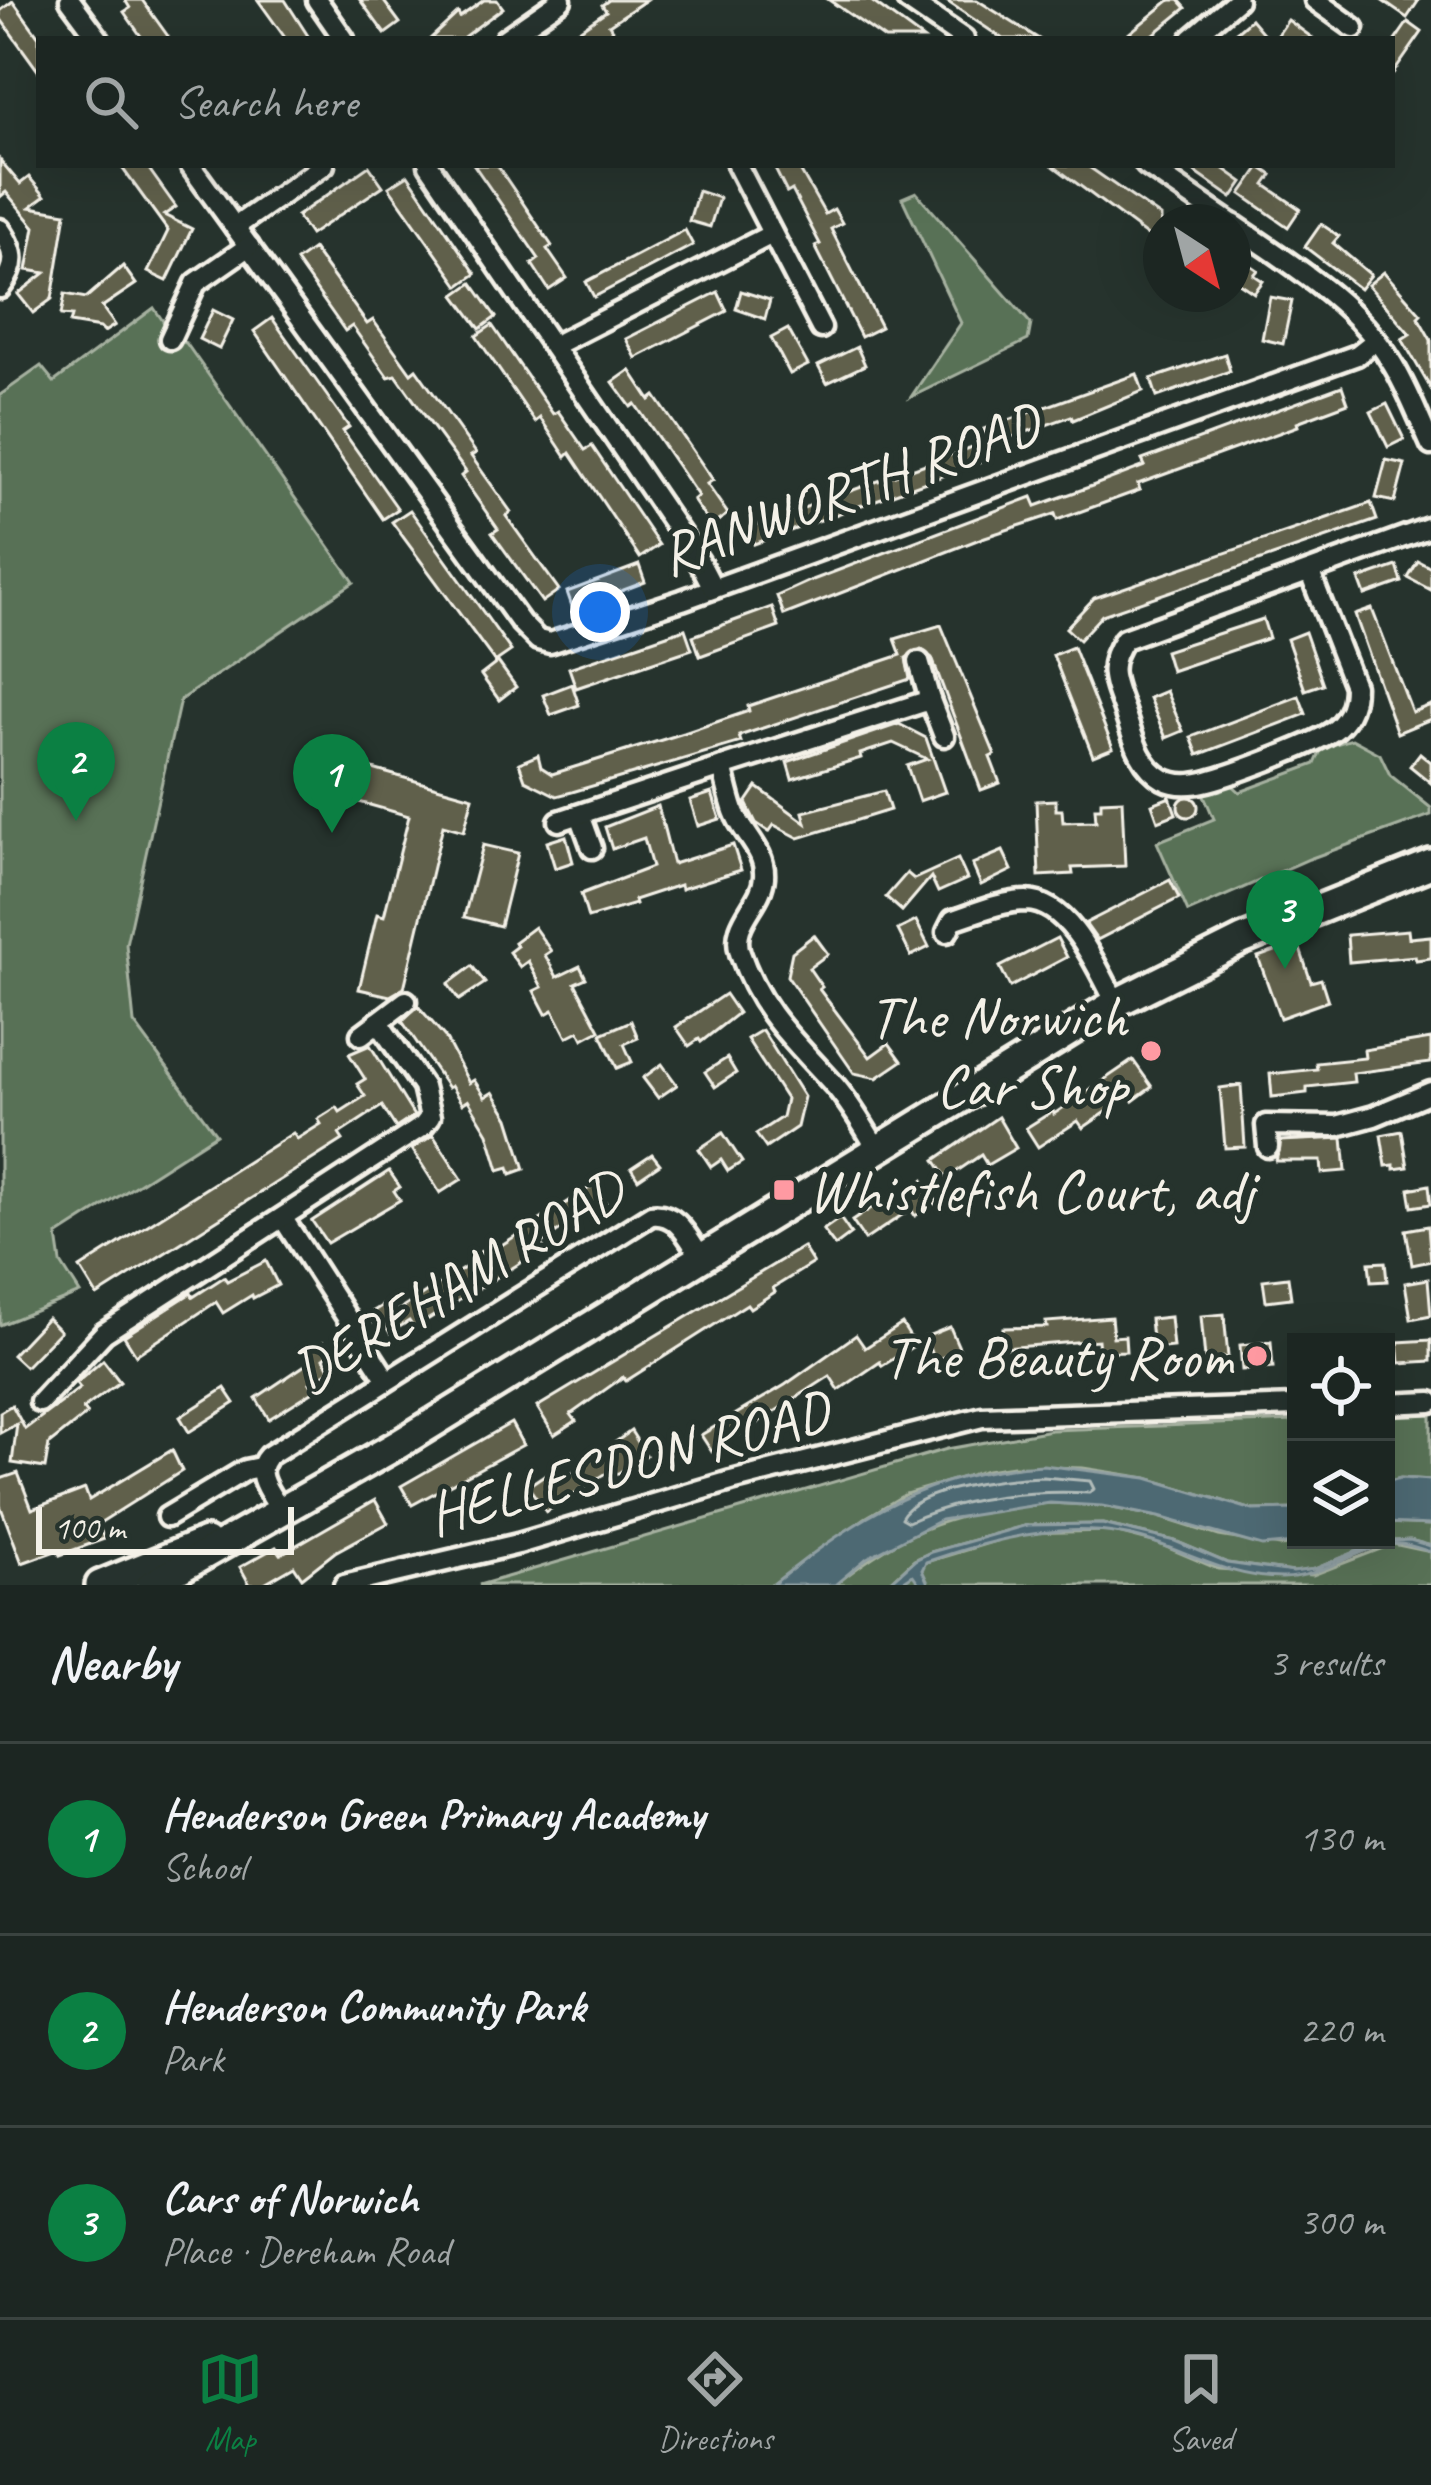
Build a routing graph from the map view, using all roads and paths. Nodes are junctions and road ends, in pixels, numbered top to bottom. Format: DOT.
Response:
graph roads {
  1 [pos="70,0"];
  2 [pos="317,0"];
  3 [pos="560,0"];
  4 [pos="907,0"];
  5 [pos="1237,0"];
  6 [pos="1315,0"];
  7 [pos="1354,28"];
  8 [pos="97,36"];
  9 [pos="342,36"];
  10 [pos="509,36"];
  11 [pos="960,36"];
  12 [pos="1195,36"];
  13 [pos="192,168"];
  14 [pos="320,168"];
  15 [pos="431,168"];
  16 [pos="738,168"];
  17 [pos="1150,168"];
  18 [pos="1203,204"];
  19 [pos="235,227"];
  20 [pos="0,229"];
  21 [pos="772,234"];
  22 [pos="1251,237"];
  23 [pos="249,246"];
  24 [pos="0,288"];
  25 [pos="821,328"];
  26 [pos="170,338"];
  27 [pos="1376,340"];
  28 [pos="553,346"];
  29 [pos="1431,445"];
  30 [pos="1431,527"];
  31 [pos="1310,573"];
  32 [pos="713,589"];
  33 [pos="919,662"];
  34 [pos="930,700"];
  35 [pos="944,736"];
  36 [pos="722,766"];
  37 [pos="580,814"];
  38 [pos="560,821"];
  39 [pos="592,848"];
  40 [pos="1431,864"];
  41 [pos="947,922"];
  42 [pos="406,1001"];
  43 [pos="1116,1004"];
  44 [pos="378,1022"];
  45 [pos="361,1036"];
  46 [pos="1431,1092"];
  47 [pos="1268,1147"];
  48 [pos="877,1148"];
  49 [pos="284,1220"];
  50 [pos="700,1257"];
  51 [pos="387,1380"];
  52 [pos="40,1402"];
  53 [pos="1431,1402"];
  54 [pos="1395,1404"];
  55 [pos="1287,1406"];
  56 [pos="260,1467"];
  57 [pos="166,1517"];
  58 [pos="271,1518"];
  59 [pos="100,1585"];
  60 [pos="151,1585"];
  61 [pos="344,1585"];
  1 -- 8 [label="street"];
  2 -- 9 [label="street"];
  3 -- 10 [label="street"];
  4 -- 11 [label="street"];
  5 -- 12 [label="street"];
  6 -- 7 [label="street"];
  13 -- 19 [label="street"];
  14 -- 19 [label="street"];
  15 -- 28 [label="street"];
  16 -- 21 [label="street"];
  17 -- 18 [label="street"];
  19 -- 23 [label="street"];
  20 -- 24 [label="street"];
  21 -- 25 [label="street"];
  21 -- 28 [label="street"];
  22 -- 27 [label="street"];
  23 -- 26 [label="street"];
  23 -- 32 [label="street, RANWORTH ROAD"];
  27 -- 29 [label="street"];
  27 -- 32 [label="street, RANWORTH ROAD"];
  28 -- 32 [label="street"];
  30 -- 31 [label="street"];
  31 -- 31 [label="street"];
  33 -- 34 [label="street"];
  34 -- 35 [label="street"];
  34 -- 36 [label="street"];
  36 -- 37 [label="street"];
  36 -- 48 [label="street"];
  37 -- 38 [label="street"];
  37 -- 39 [label="street"];
  40 -- 43 [label="highway, DEREHAM ROAD"];
  41 -- 43 [label="street"];
  42 -- 44 [label="street"];
  43 -- 48 [label="highway, DEREHAM ROAD"];
  44 -- 45 [label="street"];
  44 -- 49 [label="street"];
  46 -- 47 [label="street"];
  48 -- 50 [label="highway, DEREHAM ROAD"];
  49 -- 51 [label="street"];
  49 -- 52 [label="street"];
  50 -- 51 [label="street, DEREHAM ROAD"];
  50 -- 58 [label="highway, DEREHAM ROAD"];
  51 -- 56 [label="street, DEREHAM ROAD"];
  53 -- 54 [label="street"];
  55 -- 61 [label="street, HELLESDON ROAD"];
  56 -- 57 [label="street, DEREHAM ROAD"];
  56 -- 58 [label="street, DEREHAM ROAD"];
  58 -- 59 [label="highway, DEREHAM ROAD"];
  58 -- 60 [label="highway, DEREHAM ROAD"];
}
